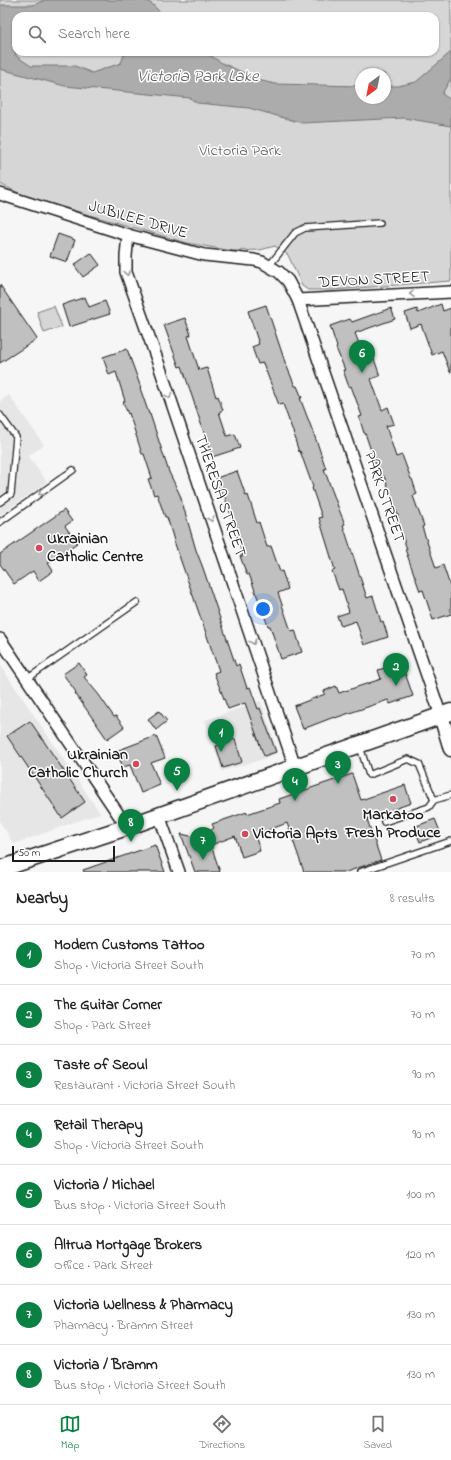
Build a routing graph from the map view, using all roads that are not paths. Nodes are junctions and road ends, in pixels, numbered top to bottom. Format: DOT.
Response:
graph roads {
  1 [pos="0,194"];
  2 [pos="380,223"];
  3 [pos="128,234"];
  4 [pos="269,266"];
  5 [pos="451,292"];
  6 [pos="298,300"];
  7 [pos="0,414"];
  8 [pos="72,470"];
  9 [pos="0,502"];
  10 [pos="0,522"];
  11 [pos="137,602"];
  12 [pos="0,639"];
  13 [pos="27,679"];
  14 [pos="446,714"];
  15 [pos="360,744"];
  16 [pos="451,749"];
  17 [pos="295,767"];
  18 [pos="451,795"];
  19 [pos="434,800"];
  20 [pos="159,815"];
  21 [pos="384,822"];
  22 [pos="127,827"];
  23 [pos="451,841"];
  24 [pos="2,870"];
  25 [pos="179,872"];
  26 [pos="360,872"];
  1 -- 3 [label="street, JUBILEE DRIVE"];
  2 -- 4 [label="lane"];
  3 -- 4 [label="street, JUBILEE DRIVE"];
  3 -- 17 [label="street, THERESA STREET, one-way"];
  4 -- 6 [label="street, PARK STREET"];
  5 -- 6 [label="street, DEVON STREET, one-way"];
  6 -- 14 [label="street, PARK STREET"];
  7 -- 9 [label="lane"];
  8 -- 10 [label="lane, one-way"];
  11 -- 13 [label="lane"];
  12 -- 13 [label="street"];
  13 -- 22 [label="street"];
  14 -- 15 [label="main road"];
  14 -- 16 [label="street, PARK STREET"];
  15 -- 17 [label="main road"];
  15 -- 19 [label="lane"];
  17 -- 20 [label="main road"];
  18 -- 19 [label="lane"];
  19 -- 21 [label="lane"];
  20 -- 22 [label="main road"];
  20 -- 25 [label="street"];
  22 -- 24 [label="main road"];
  23 -- 26 [label="lane"];
}
